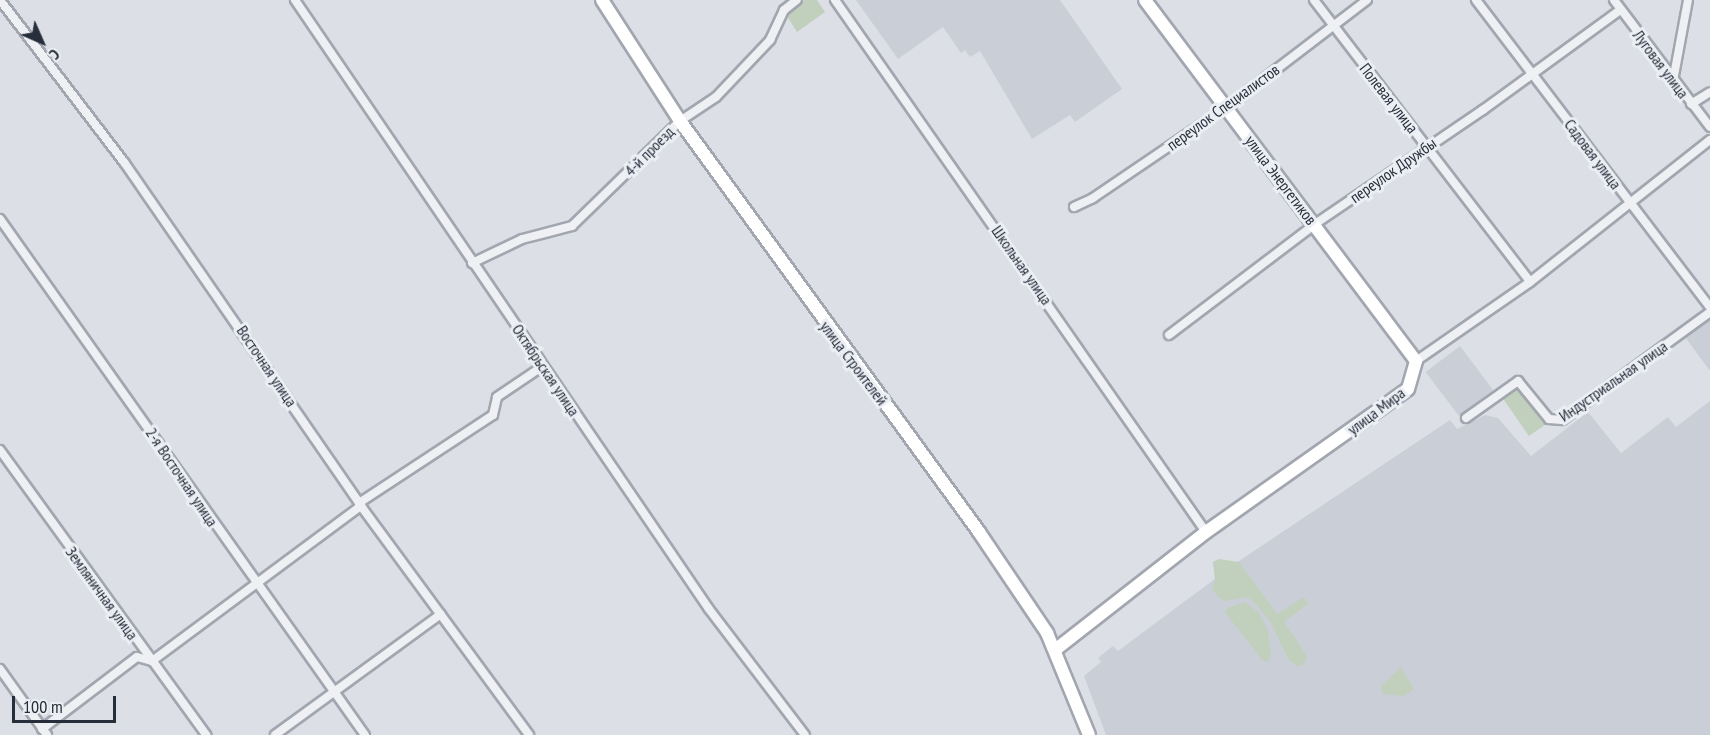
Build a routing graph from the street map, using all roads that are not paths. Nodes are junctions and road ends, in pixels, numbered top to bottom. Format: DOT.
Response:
graph roads {
  1 [pos="0,0"];
  2 [pos="296,0"];
  3 [pos="602,0"];
  4 [pos="797,0"];
  5 [pos="835,0"];
  6 [pos="1145,0"];
  7 [pos="1314,0"];
  8 [pos="1367,0"];
  9 [pos="1476,0"];
  10 [pos="1614,0"];
  11 [pos="1688,0"];
  12 [pos="1620,10"];
  13 [pos="1333,25"];
  14 [pos="1532,74"];
  15 [pos="1673,81"];
  16 [pos="1710,92"];
  17 [pos="1691,104"];
  18 [pos="1227,107"];
  19 [pos="680,121"];
  20 [pos="1710,127"];
  21 [pos="1710,140"];
  22 [pos="1426,146"];
  23 [pos="1631,204"];
  24 [pos="1074,207"];
  25 [pos="0,219"];
  26 [pos="1315,224"];
  27 [pos="472,264"];
  28 [pos="1530,282"];
  29 [pos="1710,307"];
  30 [pos="1710,312"];
  31 [pos="1168,335"];
  32 [pos="1416,361"];
  33 [pos="543,366"];
  34 [pos="1466,418"];
  35 [pos="0,450"];
  36 [pos="360,505"];
  37 [pos="1206,532"];
  38 [pos="253,582"];
  39 [pos="441,615"];
  40 [pos="1055,650"];
  41 [pos="152,661"];
  42 [pos="0,669"];
  43 [pos="333,693"];
  44 [pos="44,732"];
  45 [pos="206,735"];
  46 [pos="275,735"];
  47 [pos="364,735"];
  48 [pos="529,735"];
  49 [pos="805,735"];
  50 [pos="1089,735"];
  1 -- 36 [label="street, Восточная улица"];
  2 -- 27 [label="street, Октябрьская улица"];
  3 -- 19 [label="street, улица Строителей"];
  4 -- 19 [label="street, 4-й проезд"];
  5 -- 37 [label="street, Школьная улица"];
  6 -- 18 [label="street, улица Энергетиков"];
  7 -- 13 [label="street, Полевая улица"];
  8 -- 13 [label="street, переулок Специалистов"];
  9 -- 14 [label="street, Садовая улица"];
  10 -- 12 [label="street, Луговая улица"];
  11 -- 15 [label="street"];
  12 -- 14 [label="street, переулок Дружбы"];
  12 -- 15 [label="street, Луговая улица"];
  13 -- 18 [label="street, переулок Специалистов"];
  13 -- 22 [label="street, Полевая улица"];
  14 -- 22 [label="street, переулок Дружбы"];
  14 -- 23 [label="street, Садовая улица"];
  15 -- 17 [label="street, Луговая улица"];
  16 -- 17 [label="street"];
  17 -- 20 [label="street, Луговая улица"];
  18 -- 24 [label="street, переулок Специалистов"];
  18 -- 26 [label="street, улица Энергетиков"];
  19 -- 27 [label="street, 4-й проезд"];
  19 -- 40 [label="street, улица Строителей"];
  21 -- 23 [label="street"];
  22 -- 26 [label="street, переулок Дружбы"];
  22 -- 28 [label="street, Полевая улица"];
  23 -- 28 [label="street"];
  23 -- 29 [label="street, Садовая улица"];
  25 -- 38 [label="street, 2-я Восточная улица"];
  26 -- 31 [label="street, переулок Дружбы"];
  26 -- 32 [label="street, улица Энергетиков"];
  27 -- 33 [label="street, Октябрьская улица"];
  28 -- 32 [label="street"];
  30 -- 34 [label="street, Индустриальная улица"];
  32 -- 37 [label="street, улица Мира"];
  33 -- 36 [label="street"];
  33 -- 49 [label="street, Октябрьская улица"];
  35 -- 41 [label="street, Земляничная улица"];
  36 -- 38 [label="street"];
  36 -- 39 [label="street, Восточная улица"];
  37 -- 40 [label="street, улица Мира"];
  38 -- 41 [label="street"];
  38 -- 43 [label="street, 2-я Восточная улица"];
  39 -- 43 [label="street"];
  39 -- 48 [label="street, Восточная улица"];
  40 -- 50 [label="street, улица Строителей"];
  41 -- 44 [label="street"];
  41 -- 45 [label="street, Земляничная улица"];
  42 -- 44 [label="street"];
  43 -- 46 [label="street"];
  43 -- 47 [label="street, 2-я Восточная улица"];
}
